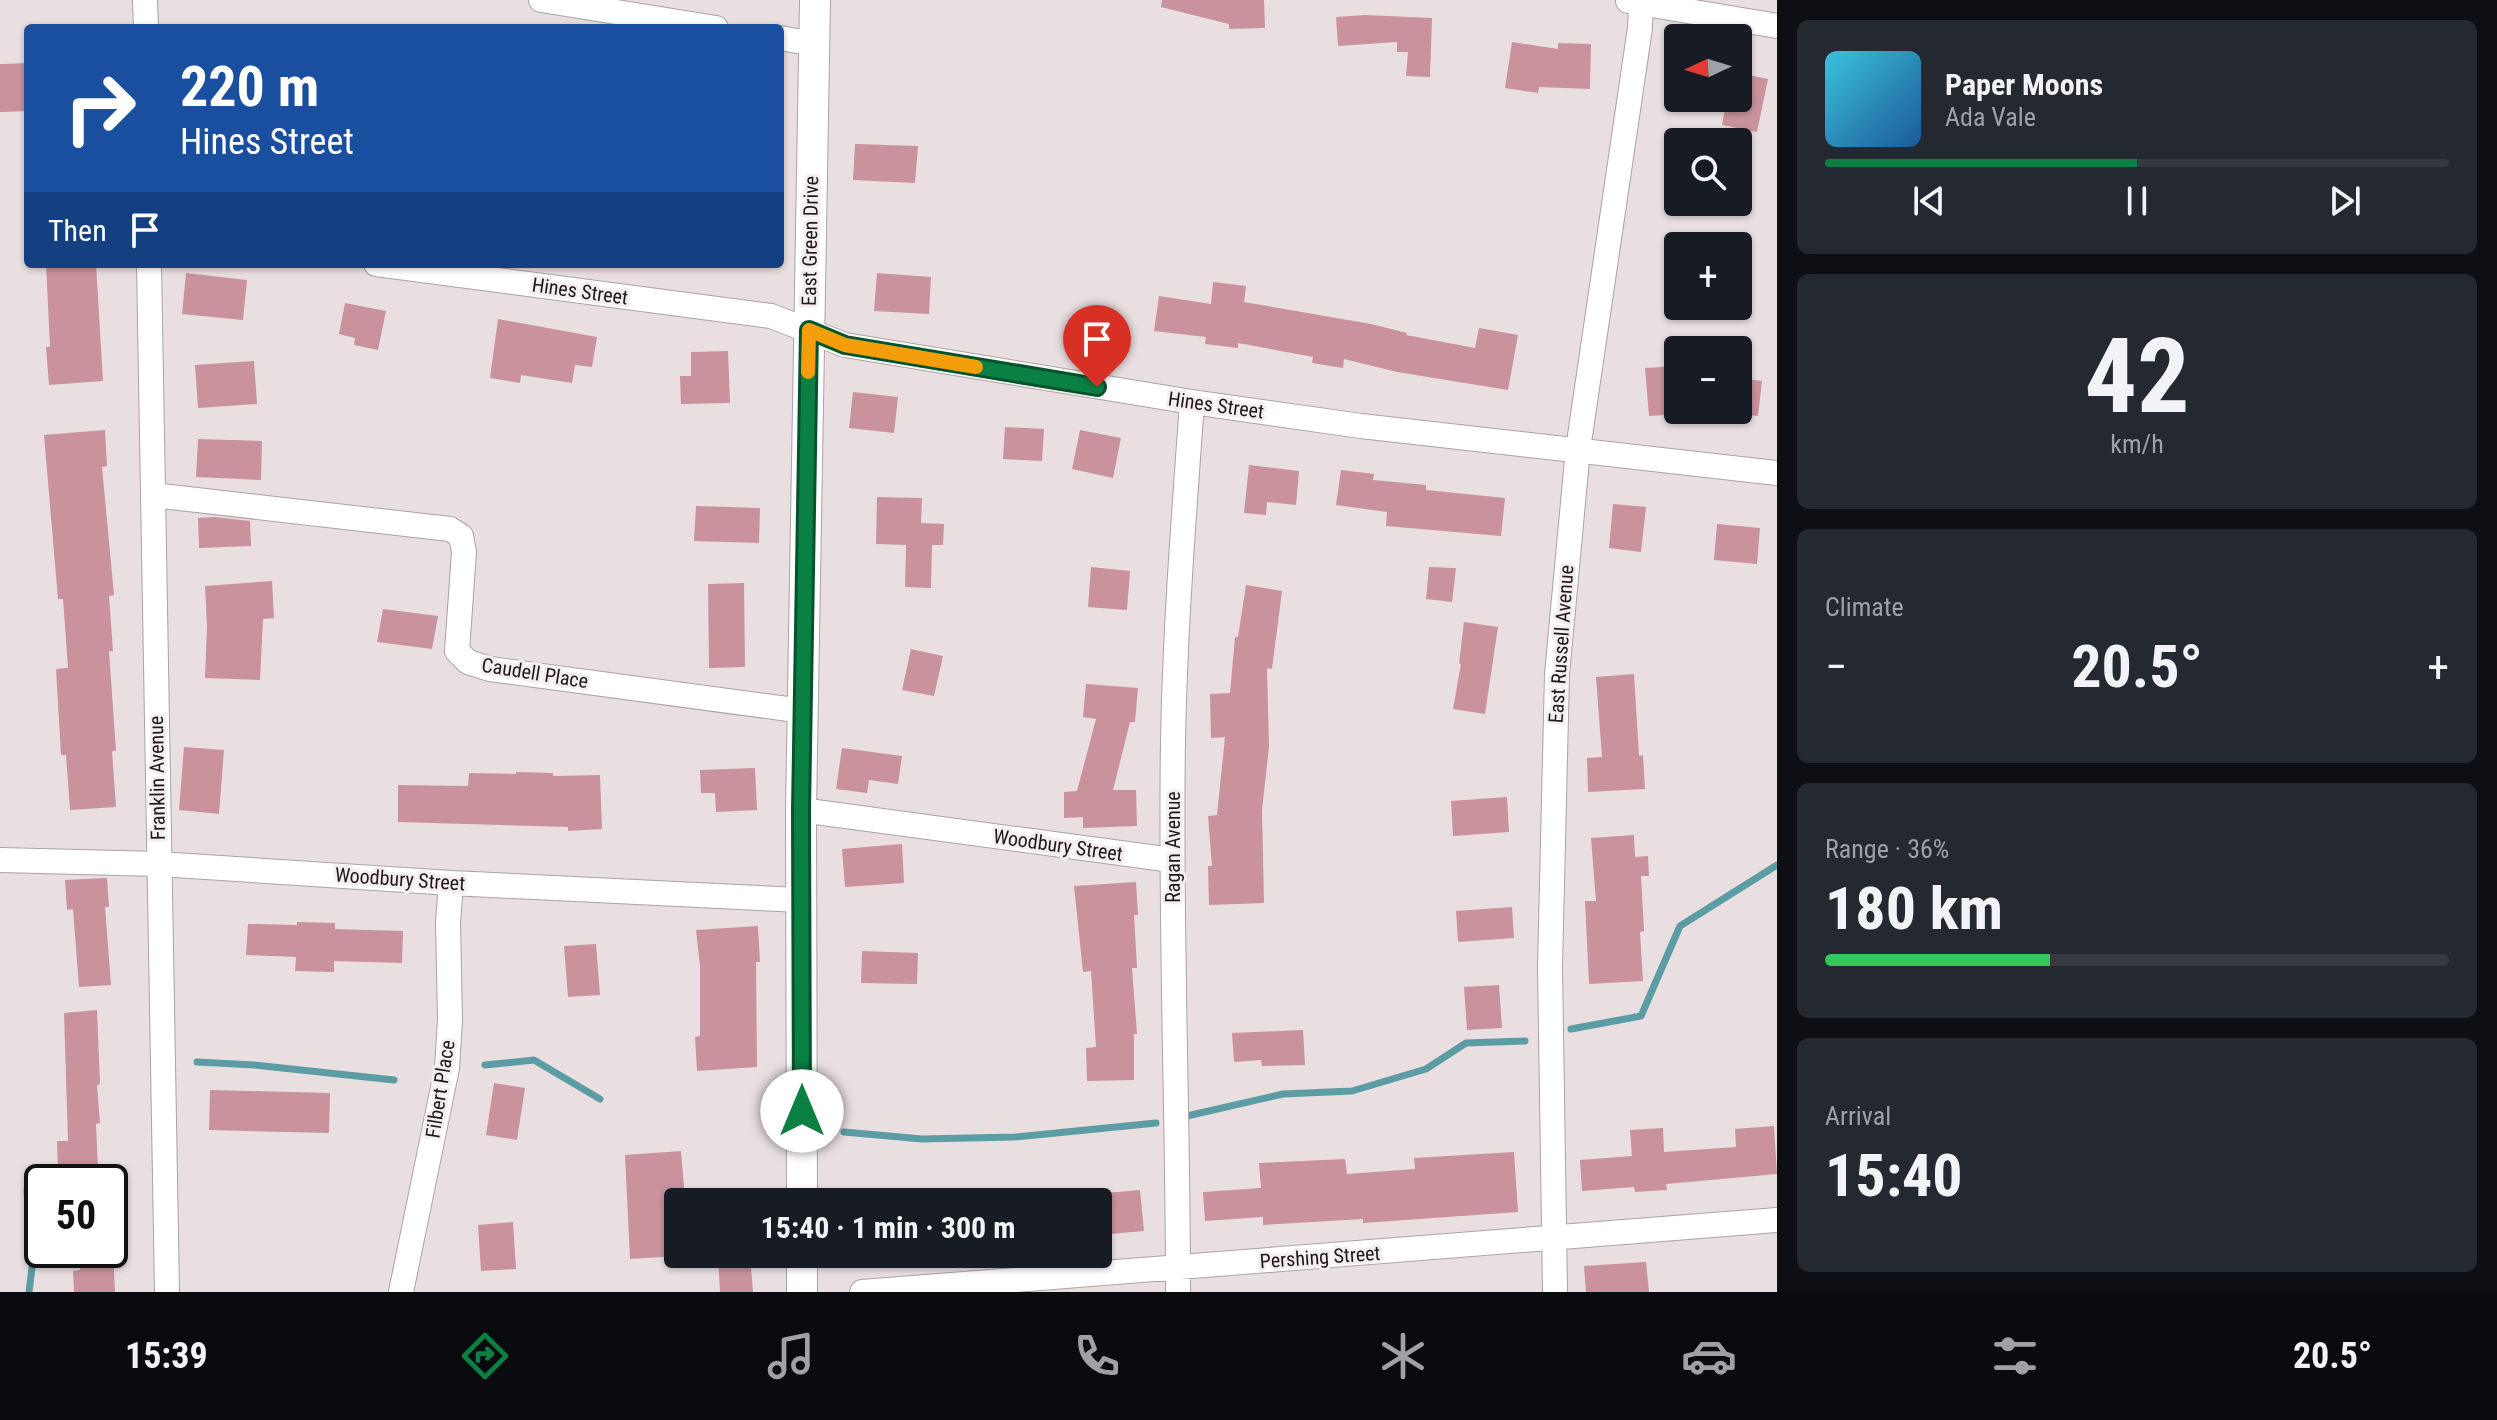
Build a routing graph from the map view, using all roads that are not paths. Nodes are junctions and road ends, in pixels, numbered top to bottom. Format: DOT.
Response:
graph roads {
  1 [pos="145,0"];
  2 [pos="541,0"];
  3 [pos="815,0"];
  4 [pos="1636,1"];
  5 [pos="146,24"];
  6 [pos="691,24"];
  7 [pos="1777,26"];
  8 [pos="784,39"];
  9 [pos="814,44"];
  10 [pos="149,268"];
  11 [pos="406,268"];
  12 [pos="809,330"];
  13 [pos="1192,402"];
  14 [pos="1578,449"];
  15 [pos="1777,473"];
  16 [pos="153,495"];
  17 [pos="803,711"];
  18 [pos="801,810"];
  19 [pos="0,860"];
  20 [pos="1172,860"];
  21 [pos="159,864"];
  22 [pos="451,883"];
  23 [pos="800,900"];
  24 [pos="802,1188"];
  25 [pos="1777,1220"];
  26 [pos="1555,1239"];
  27 [pos="802,1268"];
  28 [pos="1178,1280"];
  29 [pos="167,1292"];
  30 [pos="401,1292"];
  31 [pos="802,1292"];
  32 [pos="862,1292"];
  33 [pos="1555,1292"];
  1 -- 5 [label="street"];
  2 -- 6 [label="street"];
  3 -- 9 [label="main road, East Green Drive"];
  4 -- 7 [label="street"];
  4 -- 14 [label="street, East Russell Avenue"];
  8 -- 9 [label="street"];
  9 -- 12 [label="main road, East Green Drive"];
  10 -- 16 [label="street, Franklin Avenue"];
  11 -- 12 [label="street, Hines Street"];
  12 -- 13 [label="street, Hines Street"];
  12 -- 17 [label="main road, East Green Drive"];
  13 -- 14 [label="street, Hines Street"];
  13 -- 20 [label="street, Ragan Avenue"];
  14 -- 15 [label="street, Hines Street"];
  14 -- 26 [label="street, East Russell Avenue"];
  16 -- 17 [label="street, Caudell Place"];
  16 -- 21 [label="street, Franklin Avenue"];
  17 -- 18 [label="main road, East Green Drive"];
  18 -- 20 [label="street, Woodbury Street"];
  18 -- 23 [label="main road, East Green Drive"];
  19 -- 21 [label="street, Woodbury Street"];
  20 -- 28 [label="street, Ragan Avenue"];
  21 -- 22 [label="street, Woodbury Street"];
  21 -- 29 [label="street, Franklin Avenue"];
  22 -- 23 [label="street, Woodbury Street"];
  22 -- 30 [label="street, Filbert Place"];
  23 -- 24 [label="main road, East Green Drive"];
  25 -- 26 [label="street, Pershing Street"];
  26 -- 28 [label="street, Pershing Street"];
  26 -- 33 [label="street, East Russell Avenue"];
  27 -- 31 [label="main road"];
  28 -- 32 [label="street, Pershing Street"];
}
